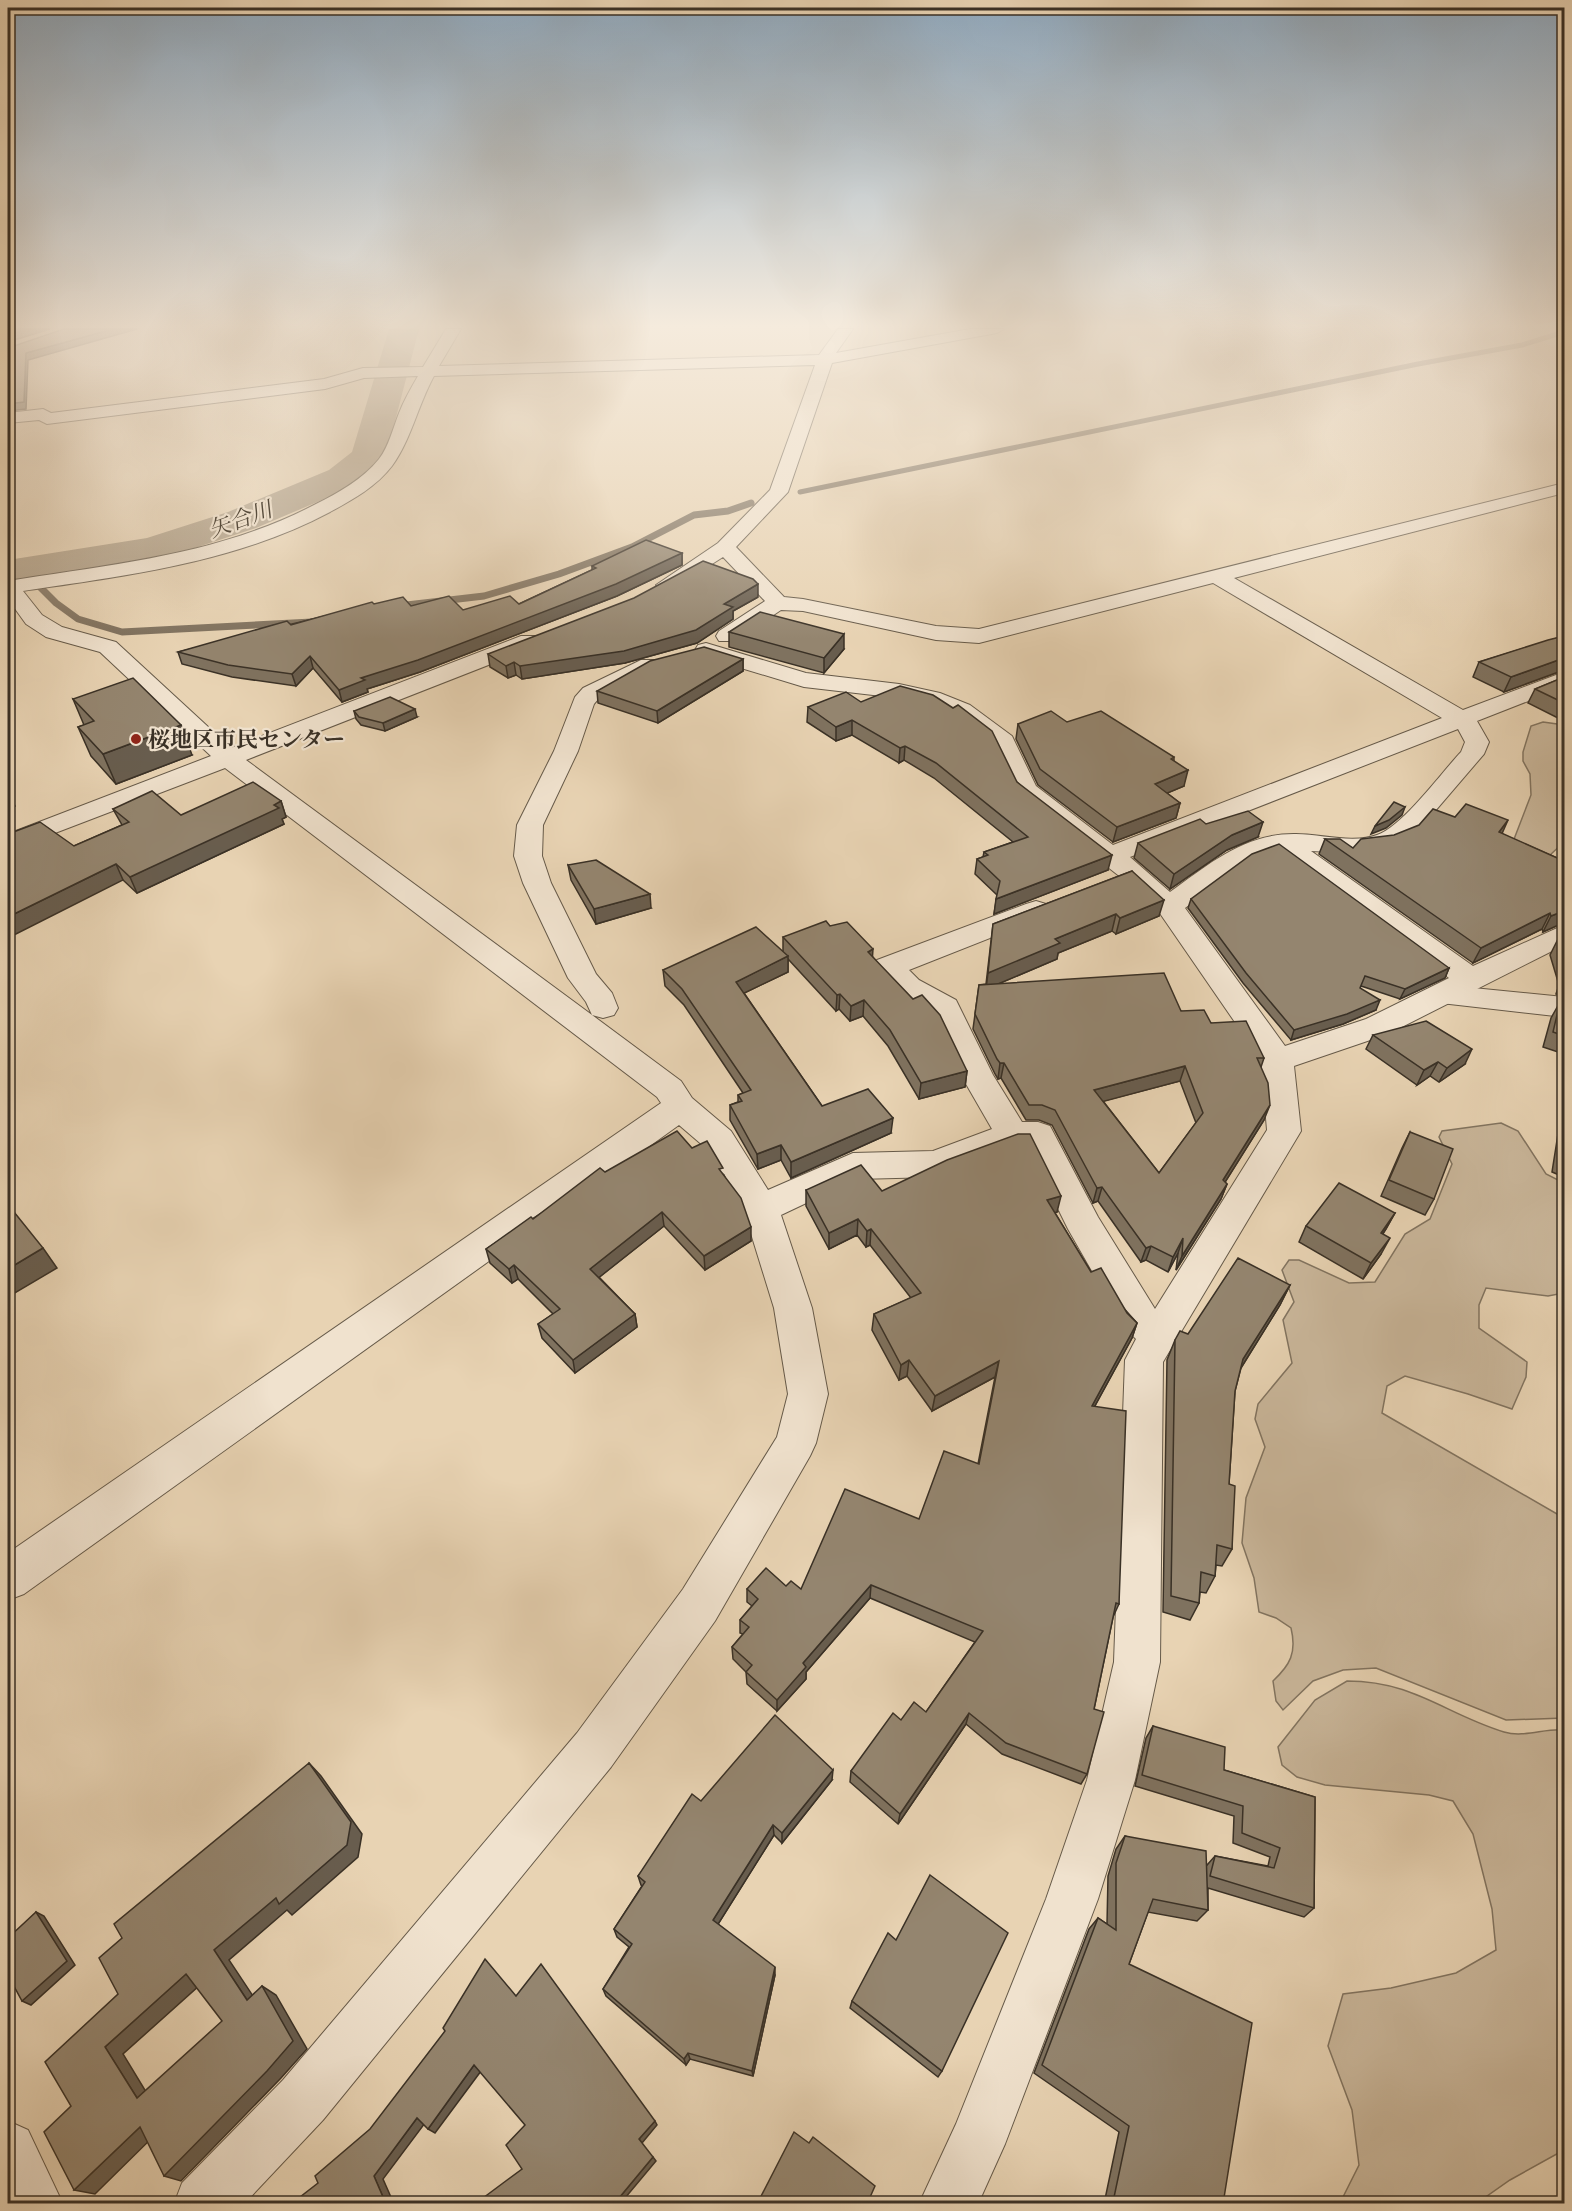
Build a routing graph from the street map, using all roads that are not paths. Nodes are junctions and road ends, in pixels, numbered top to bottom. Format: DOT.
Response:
graph roads {
  1 [pos="399,432"];
  2 [pos="799,432"];
  3 [pos="1561,492"];
  4 [pos="725,547"];
  5 [pos="1216,576"];
  6 [pos="11,587"];
  7 [pos="644,596"];
  8 [pos="777,603"];
  9 [pos="549,634"];
  10 [pos="688,655"];
  11 [pos="1564,679"];
  12 [pos="1463,720"];
  13 [pos="229,759"];
  14 [pos="1281,842"];
  15 [pos="8,843"];
  16 [pos="1115,871"];
  17 [pos="1067,898"];
  18 [pos="1169,906"];
  19 [pos="1564,934"];
  20 [pos="1471,979"];
  21 [pos="1443,995"];
  22 [pos="1564,1007"];
  23 [pos="603,1008"];
  24 [pos="1277,1059"];
  25 [pos="680,1107"];
  26 [pos="1012,1135"];
  27 [pos="761,1209"];
  28 [pos="1158,1335"];
  29 [pos="8,1579"];
  30 [pos="8,2150"];
  31 [pos="34,2204"];
  32 [pos="203,2204"];
  33 [pos="948,2204"];
  1 -- 6 [label="street"];
  2 -- 4 [label="street"];
  3 -- 5 [label="street"];
  4 -- 7 [label="street"];
  4 -- 8 [label="street"];
  5 -- 8 [label="street"];
  5 -- 12 [label="street"];
  6 -- 13 [label="street"];
  8 -- 10 [label="street"];
  9 -- 13 [label="street"];
  10 -- 16 [label="street"];
  10 -- 23 [label="street"];
  11 -- 12 [label="street"];
  12 -- 14 [label="street"];
  12 -- 16 [label="street"];
  13 -- 15 [label="street"];
  13 -- 25 [label="street"];
  14 -- 18 [label="street"];
  14 -- 20 [label="street"];
  16 -- 18 [label="street"];
  17 -- 26 [label="street"];
  18 -- 24 [label="street"];
  19 -- 20 [label="street"];
  20 -- 21 [label="street"];
  21 -- 22 [label="street"];
  21 -- 24 [label="street"];
  24 -- 28 [label="street"];
  25 -- 27 [label="street"];
  25 -- 29 [label="street"];
  26 -- 27 [label="street"];
  26 -- 28 [label="street"];
  27 -- 32 [label="street"];
  28 -- 33 [label="street"];
  30 -- 31 [label="street"];
}
